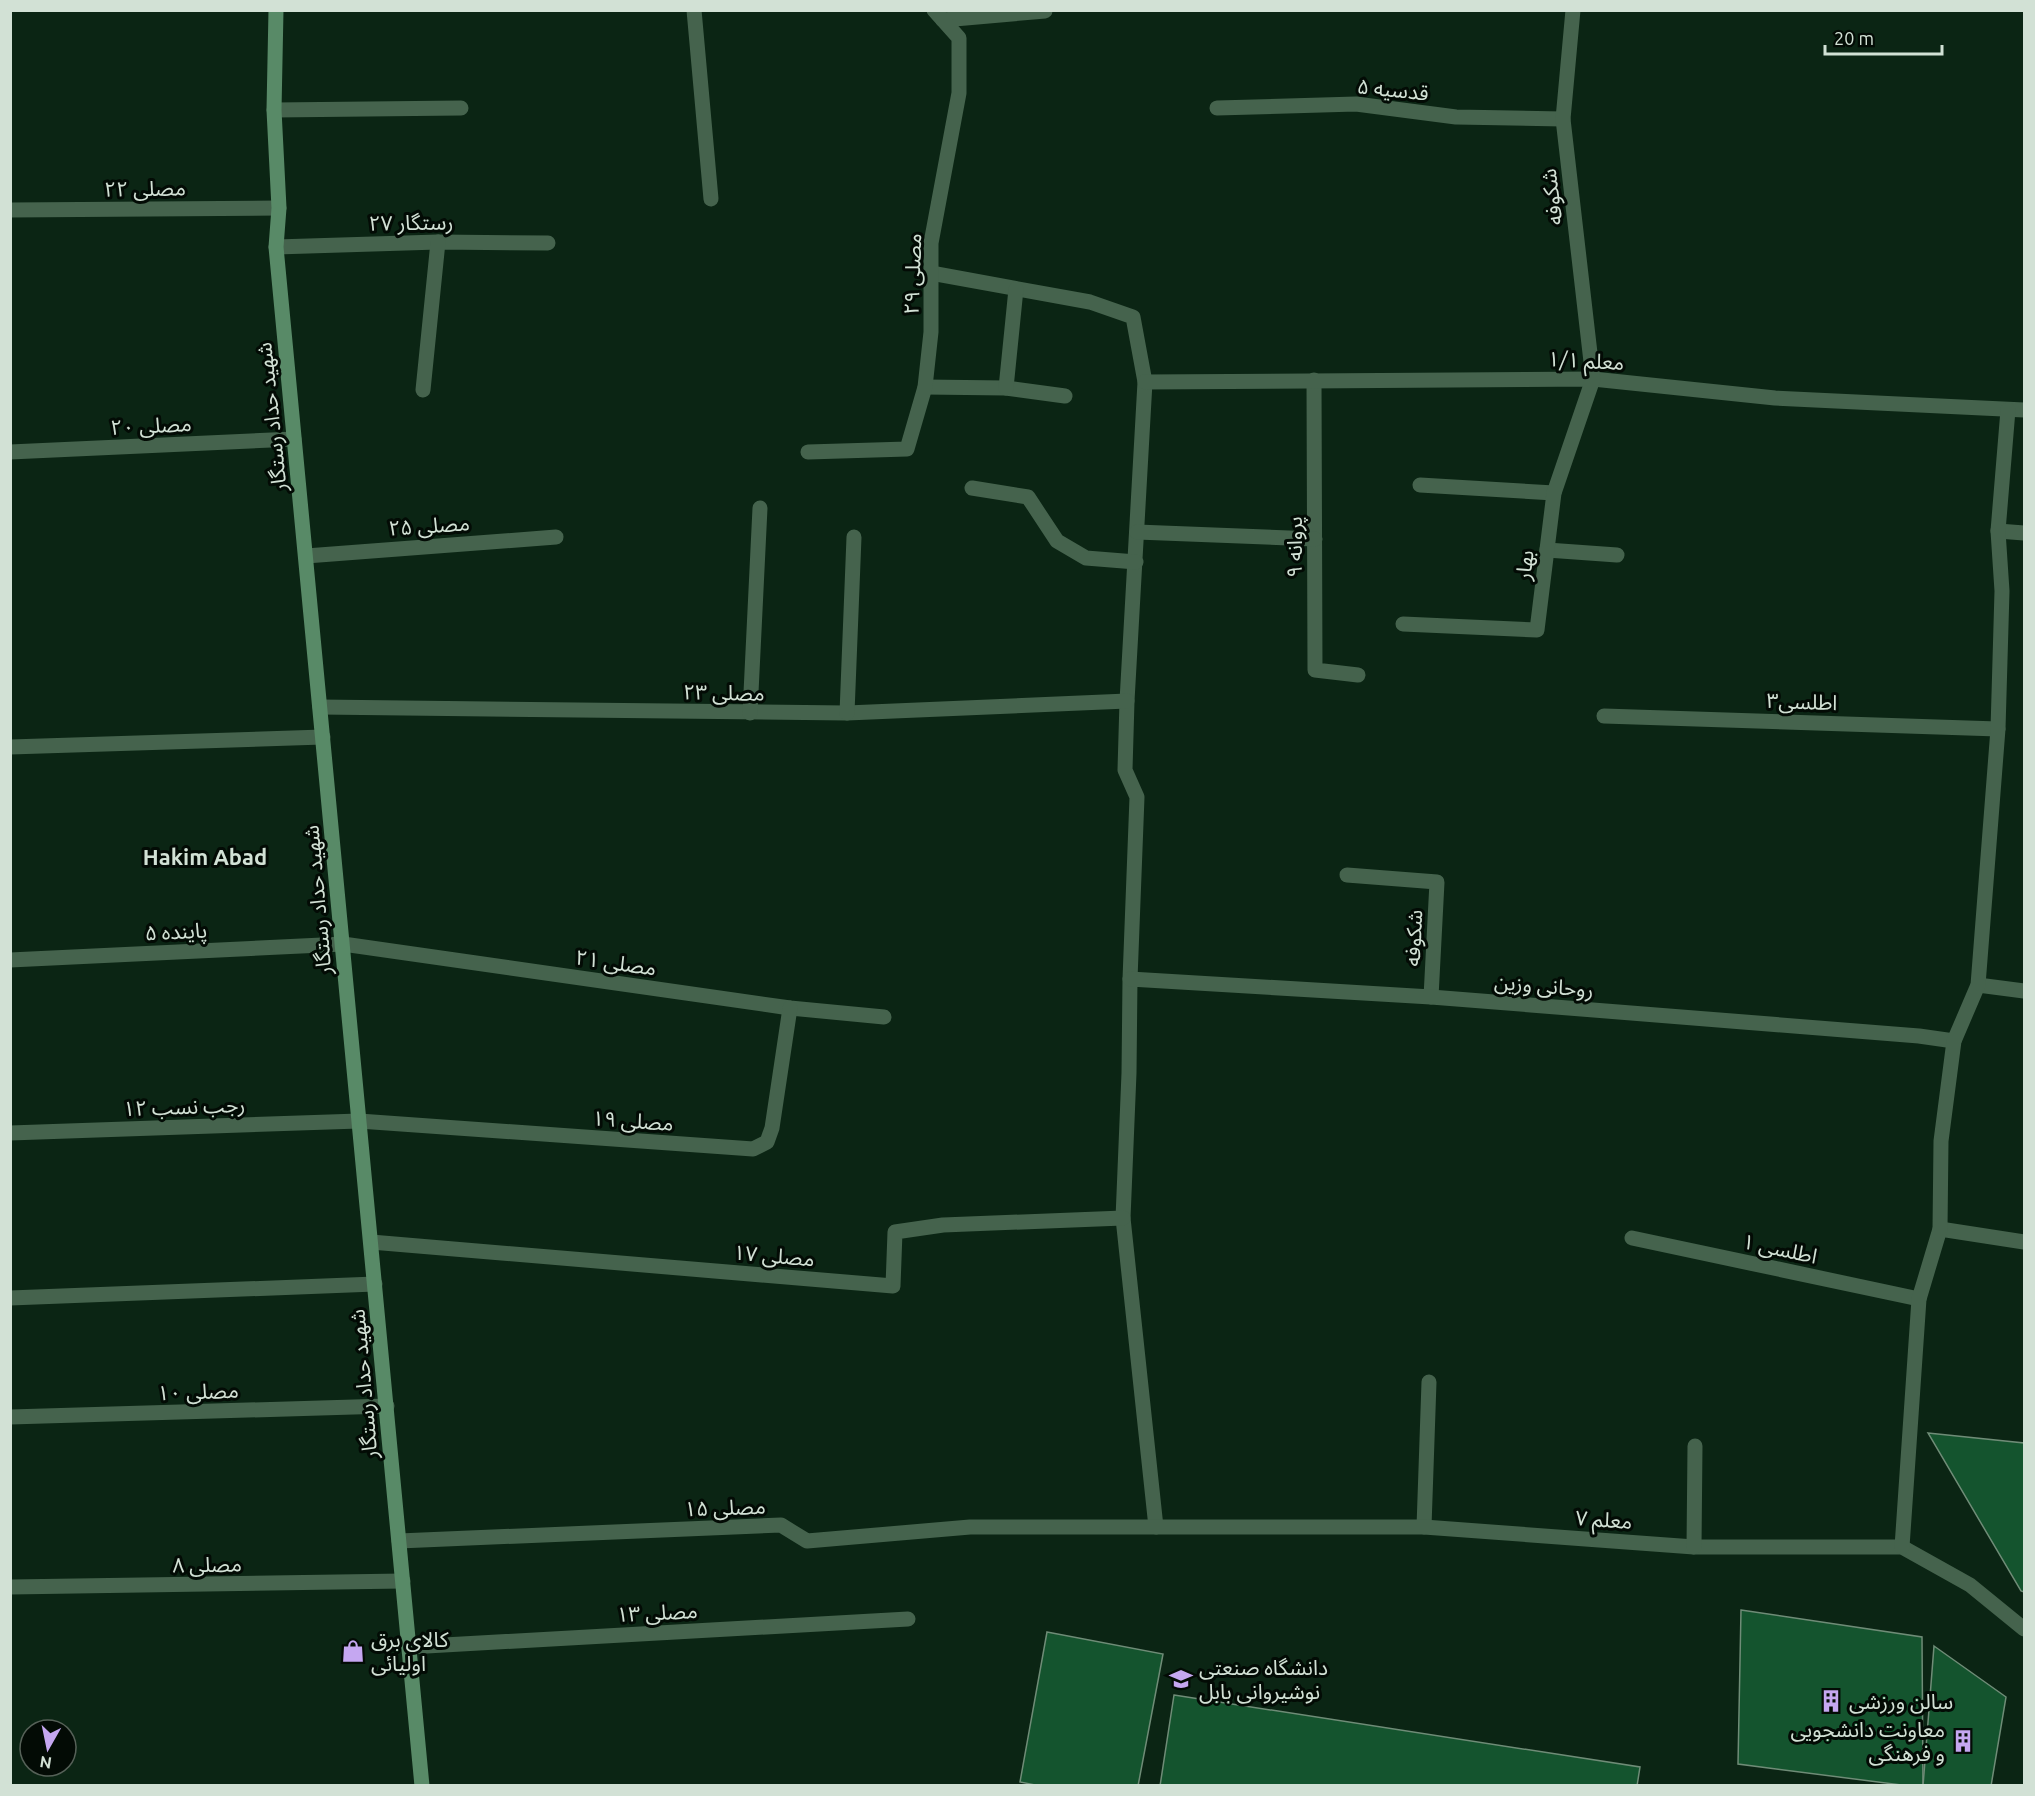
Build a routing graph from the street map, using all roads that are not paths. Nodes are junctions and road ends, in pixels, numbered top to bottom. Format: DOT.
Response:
graph roads {
  1 [pos="276,10"];
  2 [pos="694,10"];
  3 [pos="1574,10"];
  4 [pos="1045,11"];
  5 [pos="938,15"];
  6 [pos="461,108"];
  7 [pos="1217,108"];
  8 [pos="274,110"];
  9 [pos="1563,119"];
  10 [pos="711,199"];
  11 [pos="279,208"];
  12 [pos="10,210"];
  13 [pos="438,242"];
  14 [pos="548,243"];
  15 [pos="276,247"];
  16 [pos="931,273"];
  17 [pos="1016,289"];
  18 [pos="1593,379"];
  19 [pos="1314,380"];
  20 [pos="1144,382"];
  21 [pos="925,387"];
  22 [pos="1006,388"];
  23 [pos="423,390"];
  24 [pos="1065,396"];
  25 [pos="2008,410"];
  26 [pos="2025,410"];
  27 [pos="294,439"];
  28 [pos="10,452"];
  29 [pos="808,452"];
  30 [pos="1420,485"];
  31 [pos="972,488"];
  32 [pos="1554,493"];
  33 [pos="760,508"];
  34 [pos="1998,531"];
  35 [pos="1137,532"];
  36 [pos="2025,534"];
  37 [pos="556,537"];
  38 [pos="854,537"];
  39 [pos="1315,539"];
  40 [pos="1547,550"];
  41 [pos="1617,555"];
  42 [pos="306,556"];
  43 [pos="1136,562"];
  44 [pos="1403,624"];
  45 [pos="1358,675"];
  46 [pos="1127,701"];
  47 [pos="320,707"];
  48 [pos="750,713"];
  49 [pos="847,713"];
  50 [pos="1604,716"];
  51 [pos="1998,729"];
  52 [pos="323,736"];
  53 [pos="10,747"];
  54 [pos="1347,875"];
  55 [pos="343,944"];
  56 [pos="10,960"];
  57 [pos="1130,979"];
  58 [pos="1978,985"];
  59 [pos="2025,991"];
  60 [pos="1431,997"];
  61 [pos="790,1008"];
  62 [pos="884,1017"];
  63 [pos="1954,1041"];
  64 [pos="360,1121"];
  65 [pos="10,1133"];
  66 [pos="1123,1218"];
  67 [pos="1940,1229"];
  68 [pos="1632,1238"];
  69 [pos="371,1242"];
  70 [pos="2025,1242"];
  71 [pos="375,1284"];
  72 [pos="10,1298"];
  73 [pos="1919,1299"];
  74 [pos="1429,1382"];
  75 [pos="387,1406"];
  76 [pos="10,1417"];
  77 [pos="1695,1446"];
  78 [pos="1156,1527"];
  79 [pos="1424,1527"];
  80 [pos="399,1541"];
  81 [pos="1694,1547"];
  82 [pos="1902,1547"];
  83 [pos="403,1581"];
  84 [pos="10,1587"];
  85 [pos="908,1618"];
  86 [pos="2025,1629"];
  87 [pos="409,1647"];
  88 [pos="422,1785"];
  1 -- 8 [label="main road, شهید حداد رستگار"];
  2 -- 10 [label="street"];
  3 -- 9 [label="street, شکوفه"];
  4 -- 5 [label="street"];
  5 -- 16 [label="street, مصلی ۲۹"];
  6 -- 8 [label="street"];
  7 -- 9 [label="street, قدسیه ۵"];
  8 -- 11 [label="main road, شهید حداد رستگار"];
  9 -- 18 [label="street, شکوفه"];
  11 -- 12 [label="street, مصلی ۲۲"];
  11 -- 15 [label="main road, شهید حداد رستگار"];
  13 -- 14 [label="street, رستگار ۲۷"];
  13 -- 15 [label="street, رستگار ۲۷"];
  13 -- 23 [label="street"];
  15 -- 27 [label="main road, شهید حداد رستگار"];
  16 -- 17 [label="street"];
  16 -- 21 [label="street, مصلی ۲۹"];
  17 -- 20 [label="street"];
  17 -- 22 [label="street"];
  18 -- 19 [label="street, معلم ۱/۱"];
  18 -- 25 [label="street, معلم ۱/۱"];
  18 -- 32 [label="street, بهار"];
  19 -- 20 [label="street, معلم ۱/۱"];
  19 -- 39 [label="street, پروانه ۹"];
  20 -- 35 [label="street"];
  21 -- 22 [label="street"];
  21 -- 29 [label="street, مصلی ۲۹"];
  22 -- 24 [label="street"];
  25 -- 26 [label="street, معلم ۱/۱"];
  25 -- 34 [label="street"];
  27 -- 28 [label="street, مصلی ۲۰"];
  27 -- 42 [label="main road, شهید حداد رستگار"];
  30 -- 32 [label="street"];
  31 -- 43 [label="street"];
  32 -- 40 [label="street, بهار"];
  33 -- 48 [label="street"];
  34 -- 36 [label="street"];
  34 -- 51 [label="street"];
  35 -- 39 [label="street"];
  35 -- 43 [label="street"];
  37 -- 42 [label="street, مصلی ۲۵"];
  38 -- 49 [label="street"];
  39 -- 45 [label="street, پروانه ۹"];
  40 -- 41 [label="street"];
  40 -- 44 [label="street, بهار"];
  42 -- 47 [label="main road, شهید حداد رستگار"];
  43 -- 46 [label="street"];
  46 -- 49 [label="street, مصلی ۲۳"];
  46 -- 57 [label="street"];
  47 -- 48 [label="street, مصلی ۲۳"];
  47 -- 52 [label="main road, شهید حداد رستگار"];
  48 -- 49 [label="street, مصلی ۲۳"];
  50 -- 51 [label="street, اطلسی۳"];
  51 -- 58 [label="street"];
  52 -- 53 [label="street"];
  52 -- 55 [label="main road, شهید حداد رستگار"];
  54 -- 60 [label="street, شکوفه"];
  55 -- 56 [label="street, پاینده ۵"];
  55 -- 61 [label="street, مصلی ۲۱"];
  55 -- 64 [label="main road, شهید حداد رستگار"];
  57 -- 60 [label="street, روحانی وزین"];
  57 -- 66 [label="street"];
  58 -- 59 [label="street"];
  58 -- 63 [label="street"];
  60 -- 63 [label="street, روحانی وزین"];
  61 -- 62 [label="street, مصلی ۲۱"];
  61 -- 64 [label="street, مصلی ۱۹"];
  63 -- 67 [label="street"];
  64 -- 65 [label="street, رجب نسب ۱۲"];
  64 -- 69 [label="main road, شهید حداد رستگار"];
  66 -- 69 [label="street, مصلی ۱۷"];
  66 -- 78 [label="street"];
  67 -- 70 [label="street"];
  67 -- 73 [label="street"];
  68 -- 73 [label="street, اطلسی ۱"];
  69 -- 71 [label="main road, شهید حداد رستگار"];
  71 -- 72 [label="street"];
  71 -- 75 [label="main road, شهید حداد رستگار"];
  73 -- 82 [label="street"];
  74 -- 79 [label="street"];
  75 -- 76 [label="street, مصلی ۱۰"];
  75 -- 80 [label="main road, شهید حداد رستگار"];
  77 -- 81 [label="street"];
  78 -- 79 [label="street, معلم ۷"];
  78 -- 80 [label="street, مصلی ۱۵"];
  79 -- 81 [label="street, معلم ۷"];
  80 -- 83 [label="main road, شهید حداد رستگار"];
  81 -- 82 [label="street, معلم ۷"];
  82 -- 86 [label="street, معلم ۷"];
  83 -- 84 [label="street, مصلی ۸"];
  83 -- 87 [label="main road, شهید حداد رستگار"];
  85 -- 87 [label="street, مصلی ۱۳"];
  87 -- 88 [label="main road, شهید حداد رستگار"];
}
